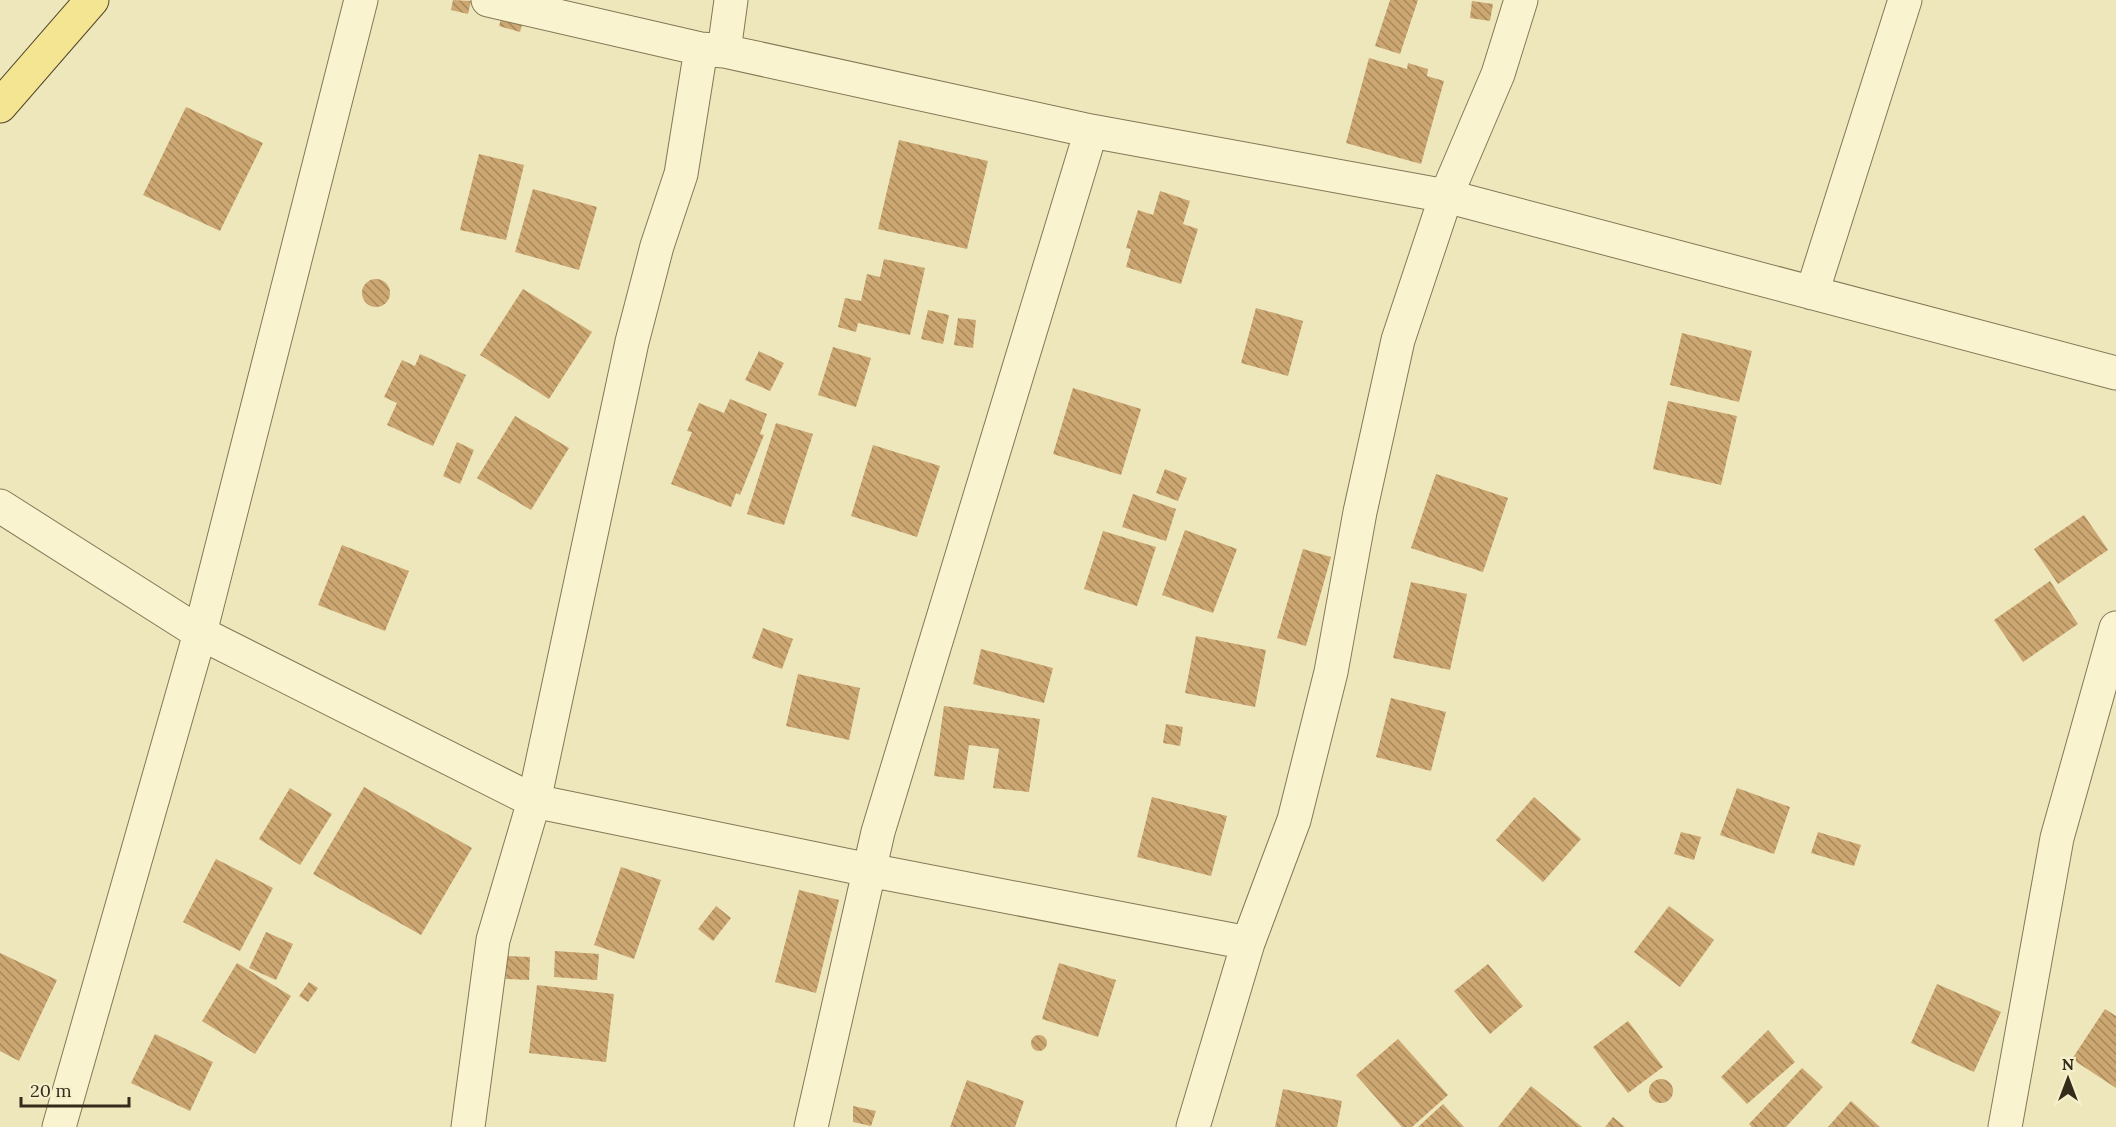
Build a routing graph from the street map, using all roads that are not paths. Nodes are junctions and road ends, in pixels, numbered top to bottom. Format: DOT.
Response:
graph roads {
  1 [pos="92,0"];
  2 [pos="361,0"];
  3 [pos="488,0"];
  4 [pos="731,0"];
  5 [pos="1521,0"];
  6 [pos="1905,0"];
  7 [pos="712,50"];
  8 [pos="0,105"];
  9 [pos="1091,131"];
  10 [pos="1446,196"];
  11 [pos="1812,293"];
  12 [pos="2116,373"];
  13 [pos="0,506"];
  14 [pos="2116,628"];
  15 [pos="200,633"];
  16 [pos="534,801"];
  17 [pos="869,870"];
  18 [pos="1248,943"];
  19 [pos="59,1127"];
  20 [pos="468,1127"];
  21 [pos="811,1127"];
  22 [pos="1193,1127"];
  23 [pos="2005,1127"];
  1 -- 8 [label="main road"];
  2 -- 15 [label="street"];
  3 -- 7 [label="street"];
  4 -- 7 [label="street"];
  5 -- 10 [label="street"];
  6 -- 11 [label="street"];
  7 -- 9 [label="street"];
  7 -- 16 [label="street"];
  9 -- 10 [label="street"];
  9 -- 17 [label="street"];
  10 -- 11 [label="street"];
  10 -- 18 [label="street"];
  11 -- 12 [label="street"];
  13 -- 15 [label="street"];
  14 -- 23 [label="street"];
  15 -- 16 [label="street"];
  15 -- 19 [label="street"];
  16 -- 17 [label="street"];
  16 -- 20 [label="street"];
  17 -- 18 [label="street"];
  17 -- 21 [label="street"];
  18 -- 22 [label="street"];
}
